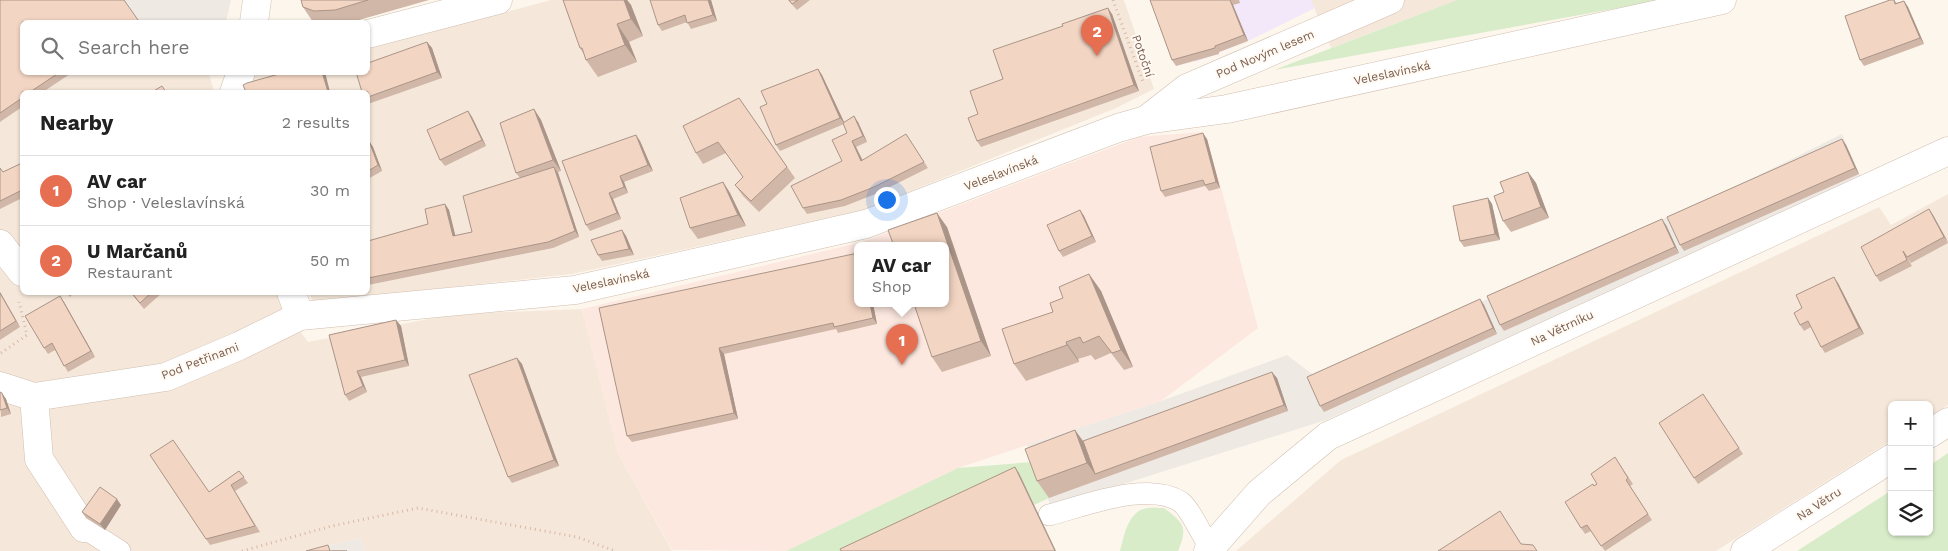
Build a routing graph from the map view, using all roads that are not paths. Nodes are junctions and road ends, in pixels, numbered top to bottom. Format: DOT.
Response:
graph roads {
  1 [pos="257,0"];
  2 [pos="498,0"];
  3 [pos="1390,0"];
  4 [pos="1722,0"];
  5 [pos="254,20"];
  6 [pos="370,33"];
  7 [pos="240,75"];
  8 [pos="235,90"];
  9 [pos="1146,120"];
  10 [pos="1948,151"];
  11 [pos="0,244"];
  12 [pos="20,285"];
  13 [pos="296,304"];
  14 [pos="0,386"];
  15 [pos="34,396"];
  16 [pos="1948,422"];
  17 [pos="1933,431"];
  18 [pos="1888,461"];
  19 [pos="1049,515"];
  20 [pos="84,528"];
  21 [pos="1209,549"];
  22 [pos="120,551"];
  23 [pos="1745,551"];
  1 -- 5 [label="street"];
  2 -- 6 [label="street"];
  3 -- 9 [label="street, Pod Novým lesem"];
  4 -- 9 [label="street, Veleslavínská"];
  7 -- 8 [label="street"];
  9 -- 13 [label="street, Veleslavínská"];
  10 -- 21 [label="street, Na Větrníku"];
  11 -- 12 [label="street"];
  13 -- 15 [label="street, Pod Petřinami"];
  14 -- 15 [label="street, Pod Petřinami"];
  15 -- 20 [label="street"];
  16 -- 17 [label="street"];
  18 -- 23 [label="street, Na Větru"];
  19 -- 21 [label="lane"];
  20 -- 22 [label="lane"];
}
